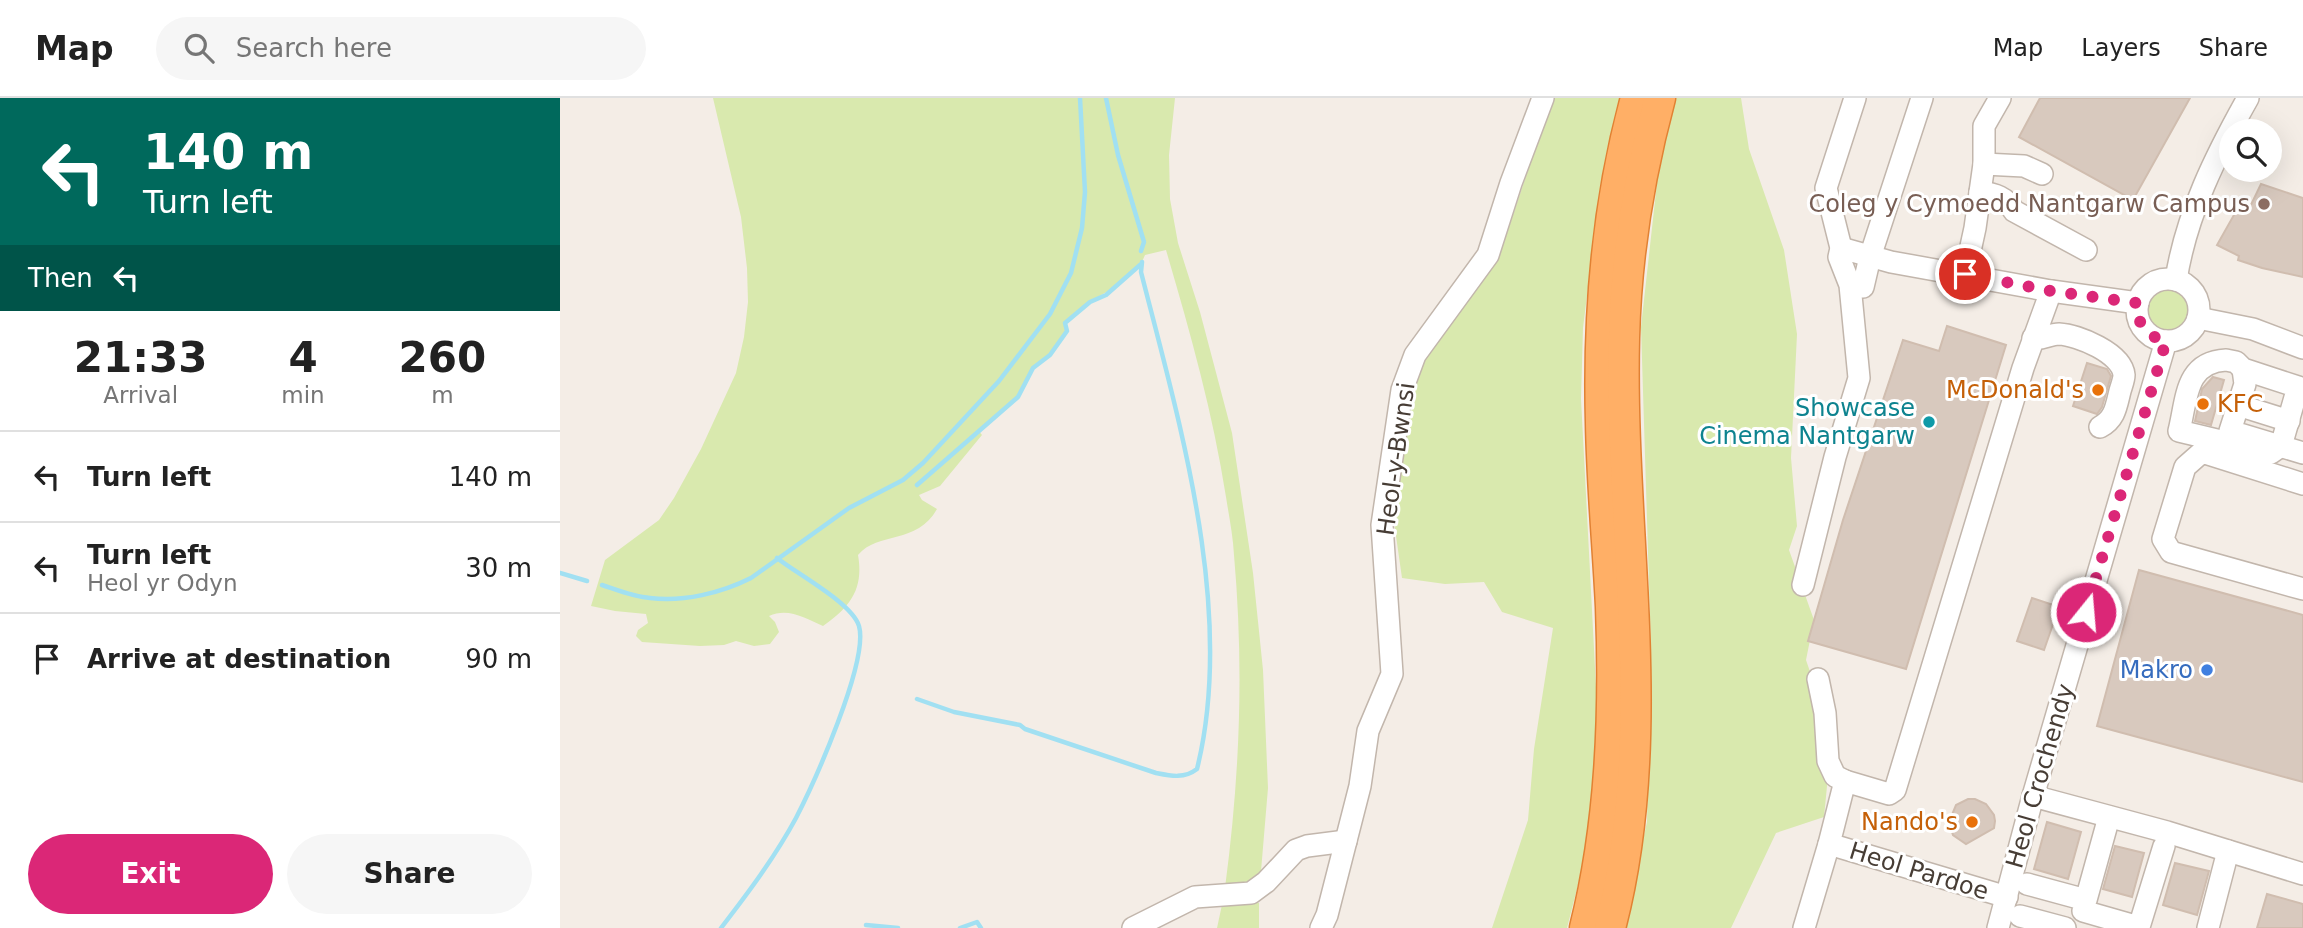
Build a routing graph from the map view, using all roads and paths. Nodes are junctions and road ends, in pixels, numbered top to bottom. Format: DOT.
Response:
graph roads {
  1 [pos="1543,98"];
  2 [pos="1636,98"];
  3 [pos="1660,98"];
  4 [pos="1854,98"];
  5 [pos="1922,98"];
  6 [pos="2000,98"];
  7 [pos="2248,98"];
  8 [pos="1984,164"];
  9 [pos="2042,174"];
  10 [pos="1980,192"];
  11 [pos="1842,248"];
  12 [pos="2087,250"];
  13 [pos="1870,257"];
  14 [pos="1965,274"];
  15 [pos="2176,280"];
  16 [pos="1865,288"];
  17 [pos="2051,291"];
  18 [pos="2138,303"];
  19 [pos="2198,318"];
  20 [pos="2033,338"];
  21 [pos="2166,341"];
  22 [pos="2303,348"];
  23 [pos="2243,369"];
  24 [pos="2238,405"];
  25 [pos="2289,421"];
  26 [pos="2100,427"];
  27 [pos="2281,446"];
  28 [pos="2303,453"];
  29 [pos="2303,484"];
  30 [pos="1803,585"];
  31 [pos="2303,589"];
  32 [pos="1818,679"];
  33 [pos="1845,781"];
  34 [pos="2033,796"];
  35 [pos="2109,817"];
  36 [pos="2165,839"];
  37 [pos="1346,841"];
  38 [pos="1829,844"];
  39 [pos="2228,851"];
  40 [pos="2303,874"];
  41 [pos="2027,884"];
  42 [pos="2007,897"];
  43 [pos="2082,913"];
  44 [pos="2020,916"];
  45 [pos="2108,923"];
  46 [pos="1133,928"];
  47 [pos="1321,928"];
  48 [pos="1585,928"];
  49 [pos="1609,928"];
  50 [pos="1804,928"];
  51 [pos="1998,928"];
  52 [pos="2065,928"];
  53 [pos="2140,928"];
  54 [pos="2208,928"];
  1 -- 37 [label="street, Heol-y-Bwnsi"];
  2 -- 48 [label="highway"];
  3 -- 49 [label="highway"];
  4 -- 11 [label="street"];
  5 -- 13 [label="street"];
  6 -- 8 [label="street"];
  7 -- 15 [label="street"];
  8 -- 9 [label="street"];
  8 -- 10 [label="street"];
  10 -- 12 [label="street"];
  10 -- 14 [label="street"];
  11 -- 13 [label="street"];
  11 -- 16 [label="street"];
  13 -- 14 [label="street"];
  13 -- 16 [label="street"];
  14 -- 17 [label="street"];
  15 -- 18 [label="street"];
  15 -- 19 [label="street"];
  16 -- 30 [label="street"];
  17 -- 18 [label="street"];
  17 -- 20 [label="street"];
  18 -- 21 [label="street"];
  19 -- 21 [label="street"];
  19 -- 22 [label="street"];
  20 -- 26 [label="street"];
  20 -- 33 [label="street"];
  21 -- 34 [label="street, Heol Crochendy"];
  23 -- 24 [label="street"];
  23 -- 25 [label="street"];
  23 -- 27 [label="street"];
  24 -- 25 [label="street"];
  24 -- 27 [label="street"];
  25 -- 27 [label="street"];
  27 -- 28 [label="street"];
  29 -- 31 [label="street"];
  32 -- 33 [label="street"];
  33 -- 38 [label="street, Heol Pardoe"];
  34 -- 35 [label="street"];
  34 -- 42 [label="street, Heol Crochendy"];
  35 -- 36 [label="street"];
  35 -- 43 [label="street"];
  36 -- 39 [label="street"];
  36 -- 53 [label="street"];
  37 -- 46 [label="street"];
  37 -- 47 [label="street, Heol-y-Bwnsi"];
  38 -- 42 [label="street, Heol Pardoe"];
  38 -- 50 [label="street"];
  39 -- 40 [label="street"];
  39 -- 54 [label="street"];
  41 -- 43 [label="street"];
  42 -- 51 [label="street, Heol Crochendy"];
  43 -- 45 [label="street"];
  44 -- 52 [label="street"];
  45 -- 53 [label="street"];
}
